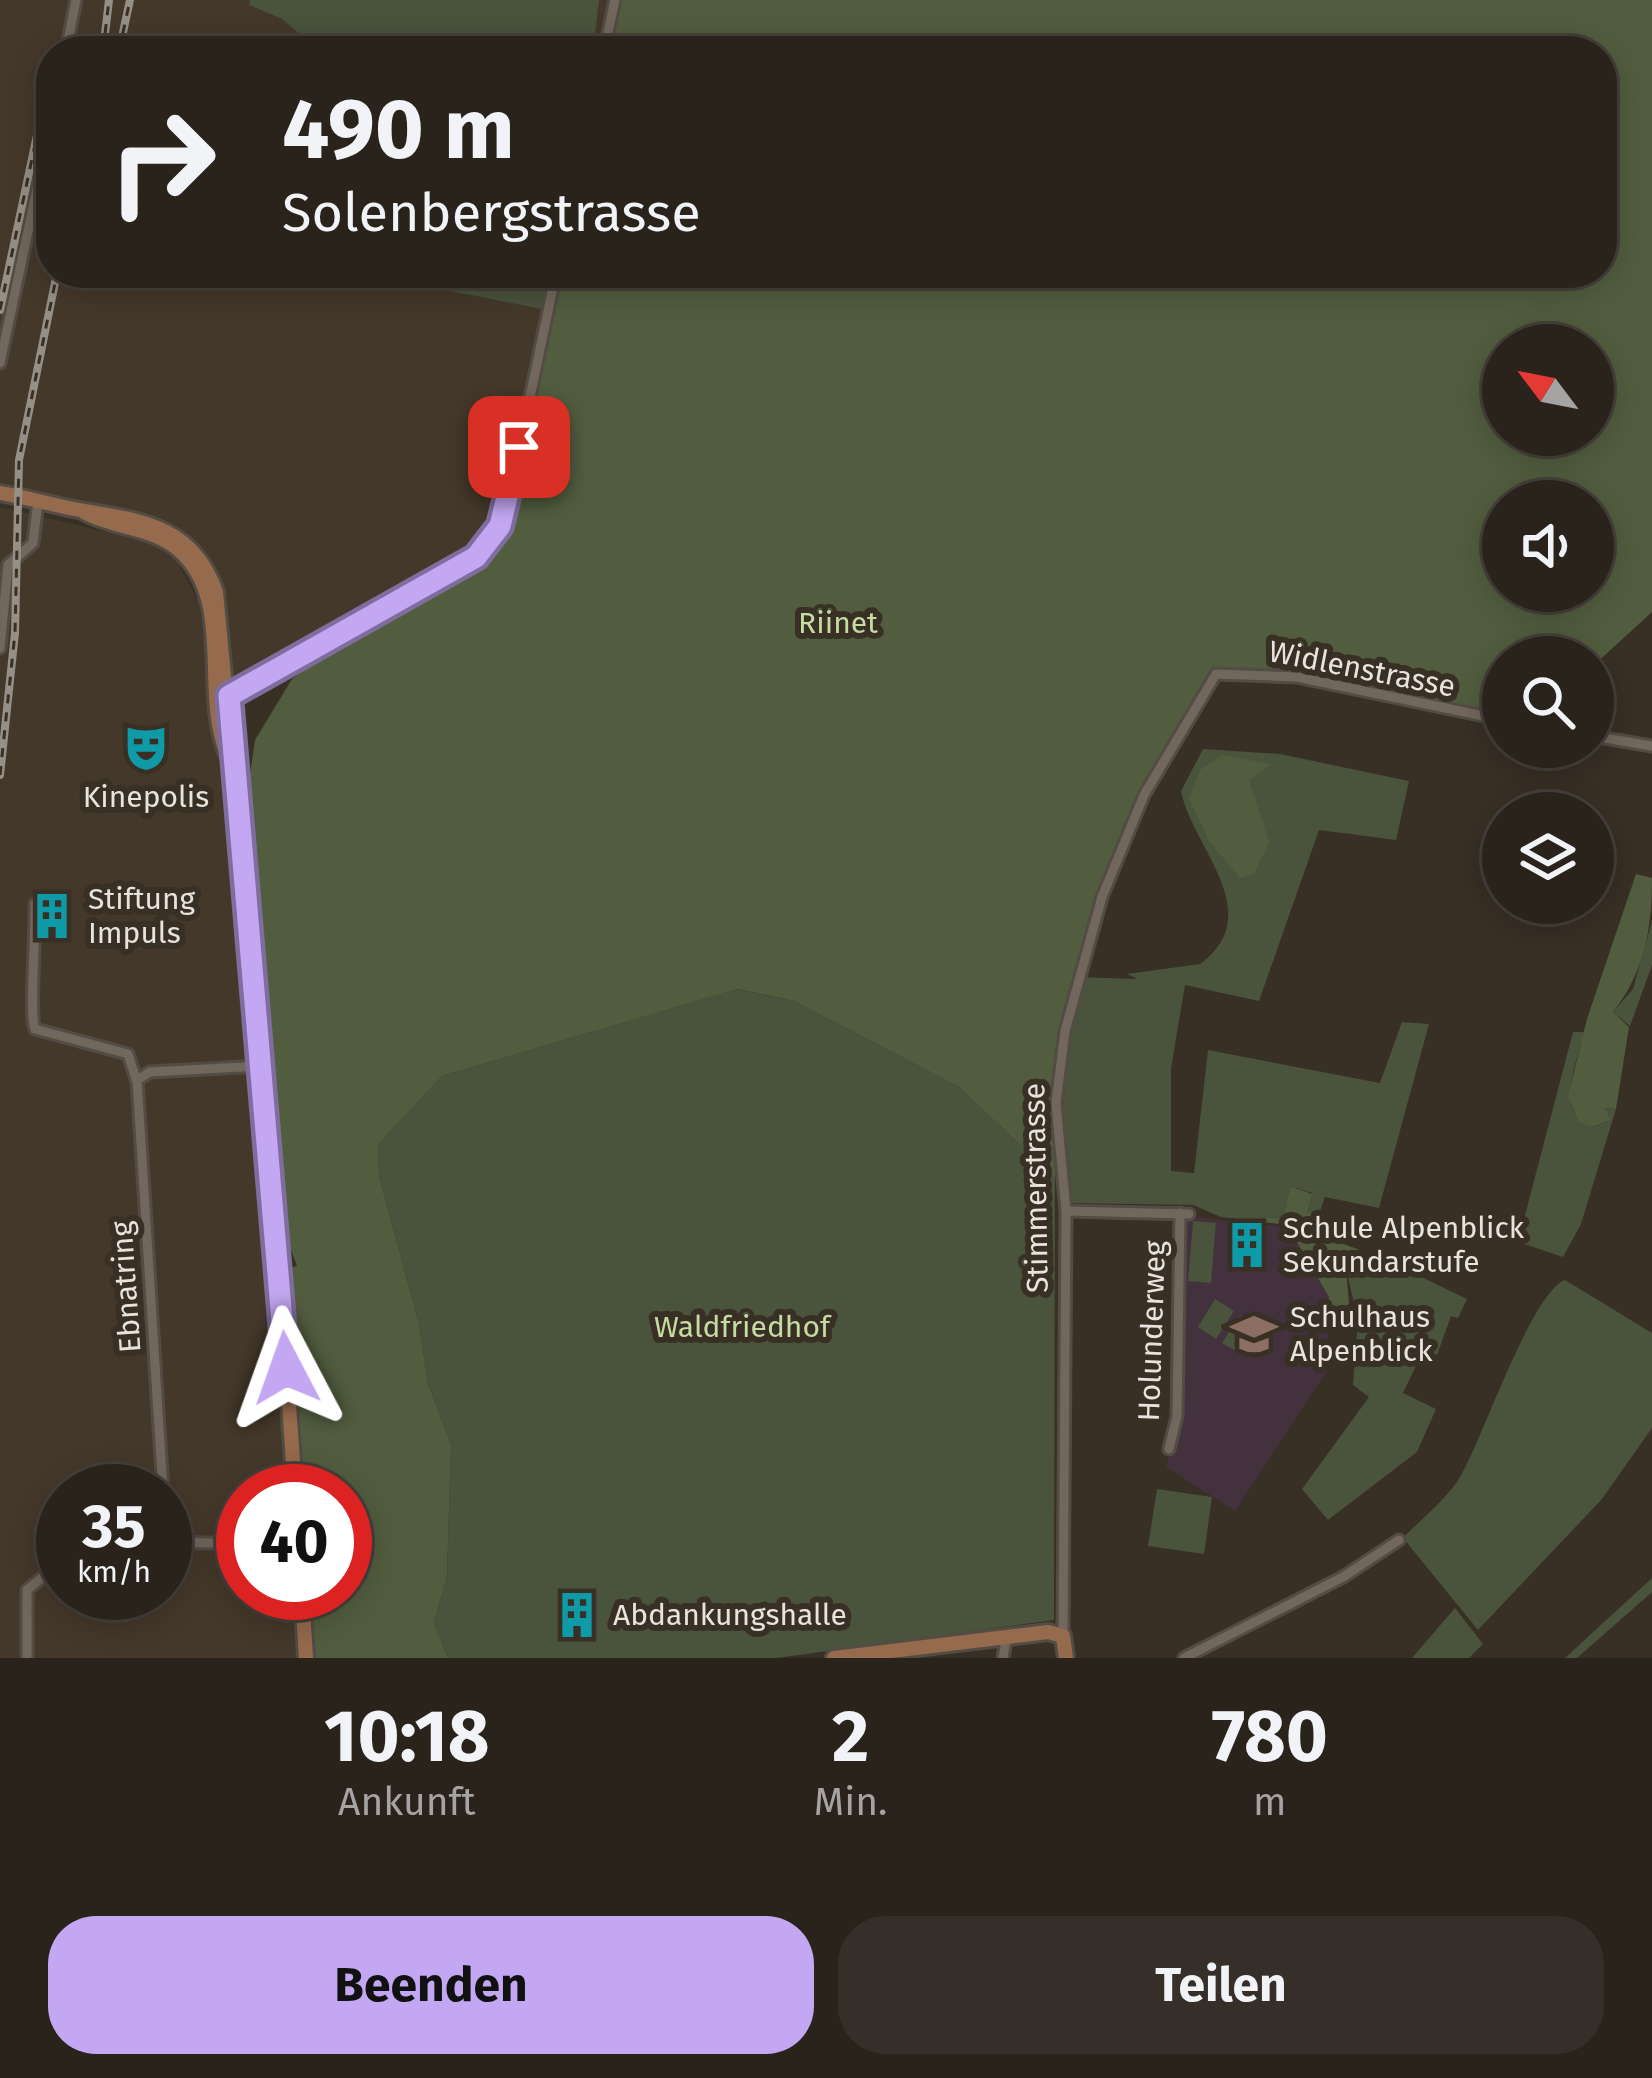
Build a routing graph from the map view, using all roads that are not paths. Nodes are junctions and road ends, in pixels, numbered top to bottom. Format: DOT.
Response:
graph roads {
  1 [pos="76,0"];
  2 [pos="615,0"];
  3 [pos="69,36"];
  4 [pos="607,36"];
  5 [pos="36,193"];
  6 [pos="553,288"];
  7 [pos="0,363"];
  8 [pos="0,493"];
  9 [pos="38,501"];
  10 [pos="0,648"];
  11 [pos="1211,676"];
  12 [pos="223,696"];
  13 [pos="1482,716"];
  14 [pos="1614,740"];
  15 [pos="1652,746"];
  16 [pos="35,904"];
  17 [pos="261,1066"];
  18 [pos="136,1080"];
  19 [pos="1066,1211"];
  20 [pos="1169,1450"];
  21 [pos="161,1464"];
  22 [pos="293,1464"];
  23 [pos="1399,1540"];
  24 [pos="36,1583"];
  25 [pos="304,1620"];
  26 [pos="1007,1635"];
  27 [pos="1063,1636"];
  28 [pos="1212,1644"];
  29 [pos="27,1658"];
  30 [pos="306,1658"];
  31 [pos="834,1658"];
  32 [pos="1003,1658"];
  33 [pos="1066,1658"];
  34 [pos="1184,1658"];
  35 [pos="1219,1658"];
  1 -- 3 [label="street"];
  2 -- 4 [label="street"];
  5 -- 7 [label="street"];
  6 -- 12 [label="street"];
  8 -- 9 [label="street"];
  9 -- 10 [label="street"];
  9 -- 12 [label="street"];
  11 -- 13 [label="street, Widlenstrasse"];
  11 -- 19 [label="street, Stimmerstrasse"];
  12 -- 17 [label="street"];
  14 -- 15 [label="street"];
  16 -- 18 [label="street, Ebnatring"];
  17 -- 18 [label="street"];
  17 -- 22 [label="street"];
  18 -- 21 [label="street, Ebnatring"];
  19 -- 20 [label="street, Holunderweg"];
  19 -- 27 [label="street, Stimmerstrasse"];
  23 -- 28 [label="street"];
  24 -- 29 [label="street"];
  25 -- 30 [label="street"];
  26 -- 27 [label="street"];
  26 -- 31 [label="street"];
  26 -- 32 [label="street"];
  27 -- 33 [label="street, Stimmerstrasse"];
  28 -- 34 [label="street"];
  28 -- 35 [label="street"];
}
